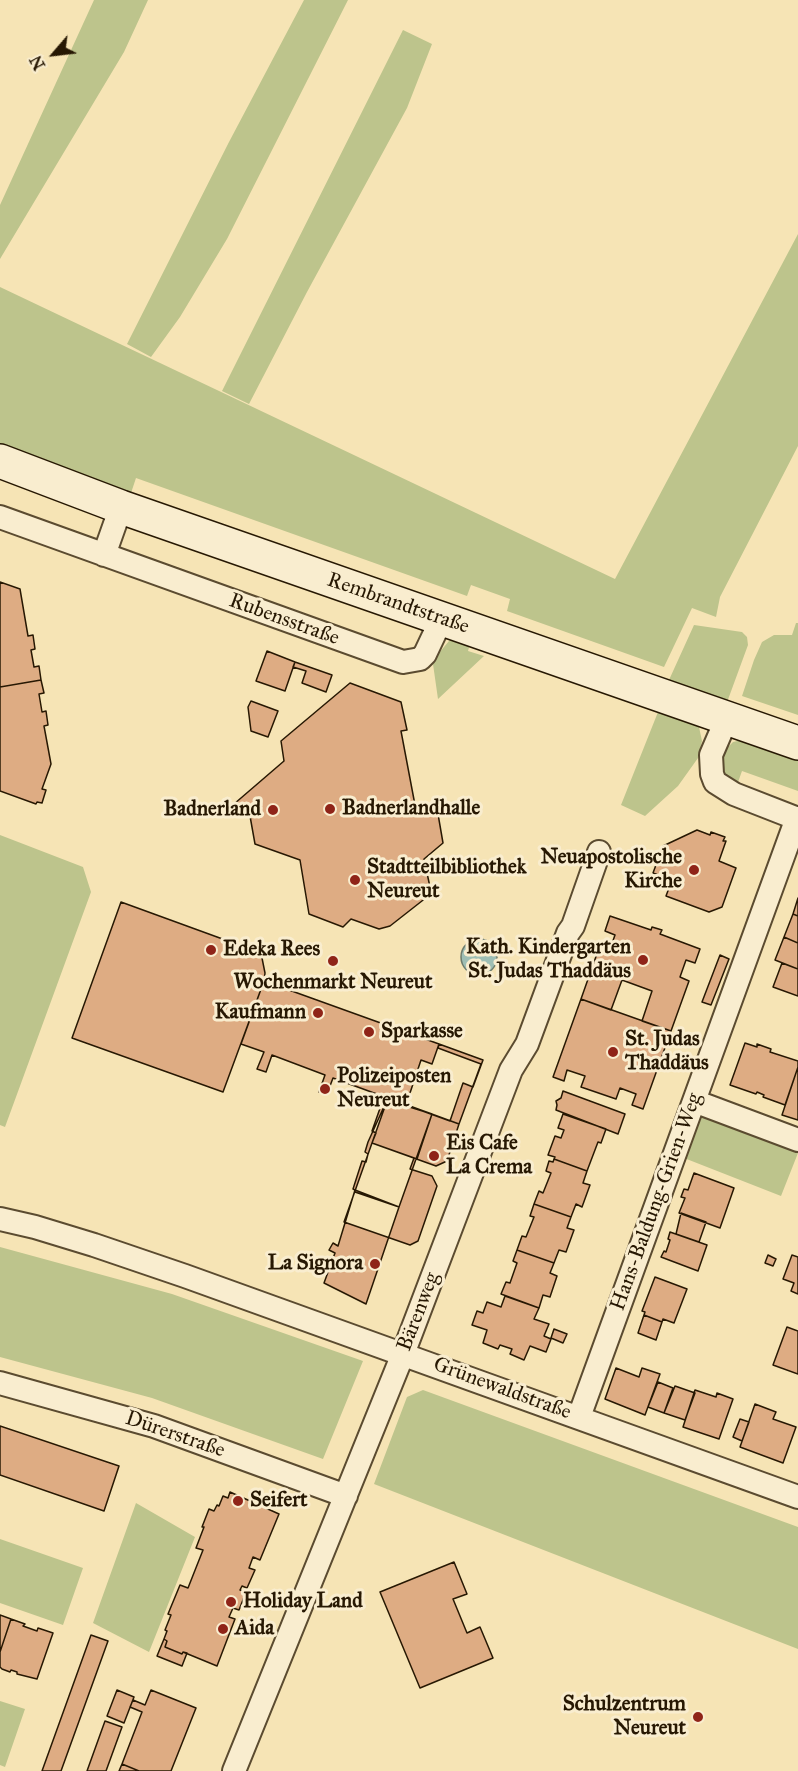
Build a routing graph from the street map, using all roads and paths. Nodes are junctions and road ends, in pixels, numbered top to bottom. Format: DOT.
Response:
graph roads {
  1 [pos="0,461"];
  2 [pos="121,507"];
  3 [pos="0,517"];
  4 [pos="104,555"];
  5 [pos="442,618"];
  6 [pos="727,718"];
  7 [pos="798,743"];
  8 [pos="798,819"];
  9 [pos="599,852"];
  10 [pos="694,1101"];
  11 [pos="798,1140"];
  12 [pos="0,1219"];
  13 [pos="403,1354"];
  14 [pos="0,1383"];
  15 [pos="579,1417"];
  16 [pos="797,1495"];
  17 [pos="346,1496"];
  18 [pos="234,1771"];
  1 -- 2 [label="street, Rembrandtstraße"];
  2 -- 4 [label="street"];
  2 -- 5 [label="street, Rembrandtstraße"];
  3 -- 4 [label="street, Rubensstraße"];
  4 -- 5 [label="street, Rubensstraße"];
  5 -- 6 [label="street, Rembrandtstraße"];
  6 -- 7 [label="street, Rembrandtstraße"];
  6 -- 8 [label="street"];
  8 -- 10 [label="street, Hans-Baldung-Grien-Weg"];
  9 -- 13 [label="street, Bärenweg"];
  10 -- 11 [label="street"];
  10 -- 15 [label="street, Hans-Baldung-Grien-Weg"];
  12 -- 13 [label="street, Grünewaldstraße"];
  13 -- 15 [label="street, Grünewaldstraße"];
  13 -- 17 [label="street, Bärenweg"];
  14 -- 17 [label="street, Dürerstraße"];
  15 -- 16 [label="street, Grünewaldstraße"];
  17 -- 18 [label="street, Bärenweg"];
}
